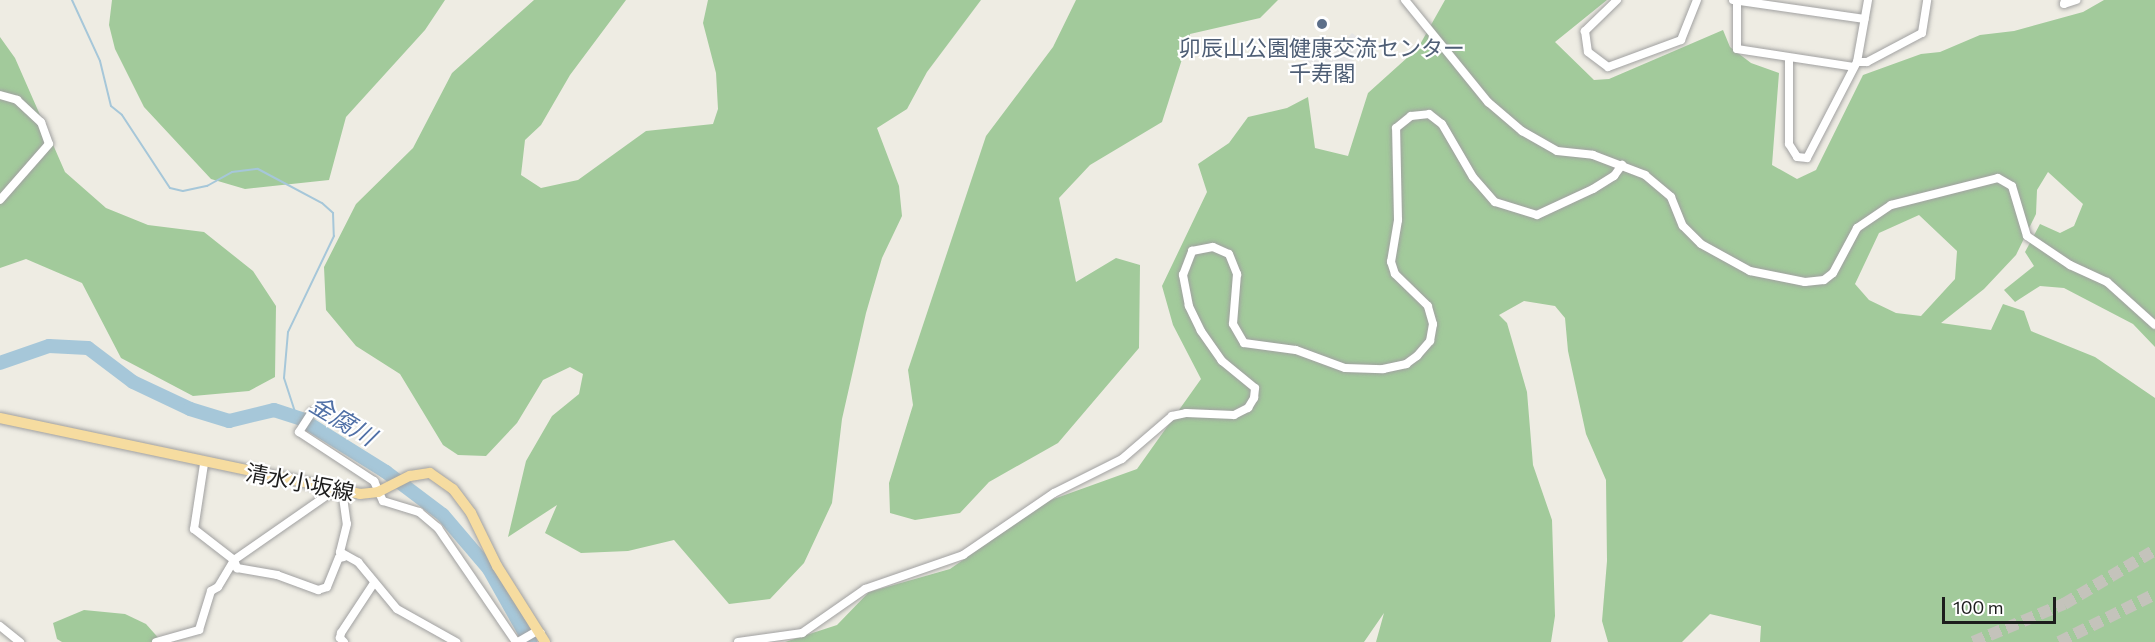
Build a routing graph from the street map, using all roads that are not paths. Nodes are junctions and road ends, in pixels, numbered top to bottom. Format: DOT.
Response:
graph roads {
  1 [pos="1405,0"];
  2 [pos="1617,0"];
  3 [pos="1697,0"];
  4 [pos="1735,0"];
  5 [pos="1868,0"];
  6 [pos="1927,0"];
  7 [pos="2065,0"];
  8 [pos="2076,0"];
  9 [pos="1864,19"];
  10 [pos="1789,58"];
  11 [pos="1855,65"];
  12 [pos="0,95"];
  13 [pos="1622,165"];
  14 [pos="0,200"];
  15 [pos="2155,325"];
  16 [pos="312,412"];
  17 [pos="0,418"];
  18 [pos="204,464"];
  19 [pos="342,490"];
  20 [pos="381,491"];
  21 [pos="344,556"];
  22 [pos="234,560"];
  23 [pos="375,582"];
  24 [pos="0,626"];
  25 [pos="541,635"];
  26 [pos="20,642"];
  27 [pos="156,642"];
  28 [pos="344,642"];
  29 [pos="456,642"];
  30 [pos="517,642"];
  31 [pos="738,642"];
  1 -- 13 [label="street"];
  2 -- 3 [label="street"];
  4 -- 9 [label="street"];
  4 -- 10 [label="street"];
  5 -- 9 [label="street"];
  6 -- 11 [label="street"];
  7 -- 8 [label="street"];
  9 -- 11 [label="street"];
  10 -- 11 [label="street"];
  10 -- 11 [label="street"];
  12 -- 14 [label="street"];
  13 -- 15 [label="street"];
  13 -- 31 [label="street"];
  16 -- 20 [label="street"];
  17 -- 18 [label="main road, 清水小坂線"];
  18 -- 19 [label="main road, 清水小坂線"];
  18 -- 22 [label="street"];
  19 -- 20 [label="main road, 清水小坂線"];
  19 -- 21 [label="street"];
  19 -- 22 [label="street"];
  20 -- 25 [label="main road, 清水小坂線"];
  20 -- 30 [label="street"];
  21 -- 22 [label="street"];
  21 -- 23 [label="street"];
  22 -- 27 [label="street"];
  23 -- 28 [label="street"];
  23 -- 29 [label="street"];
  24 -- 26 [label="street"];
  25 -- 30 [label="street"];
}
